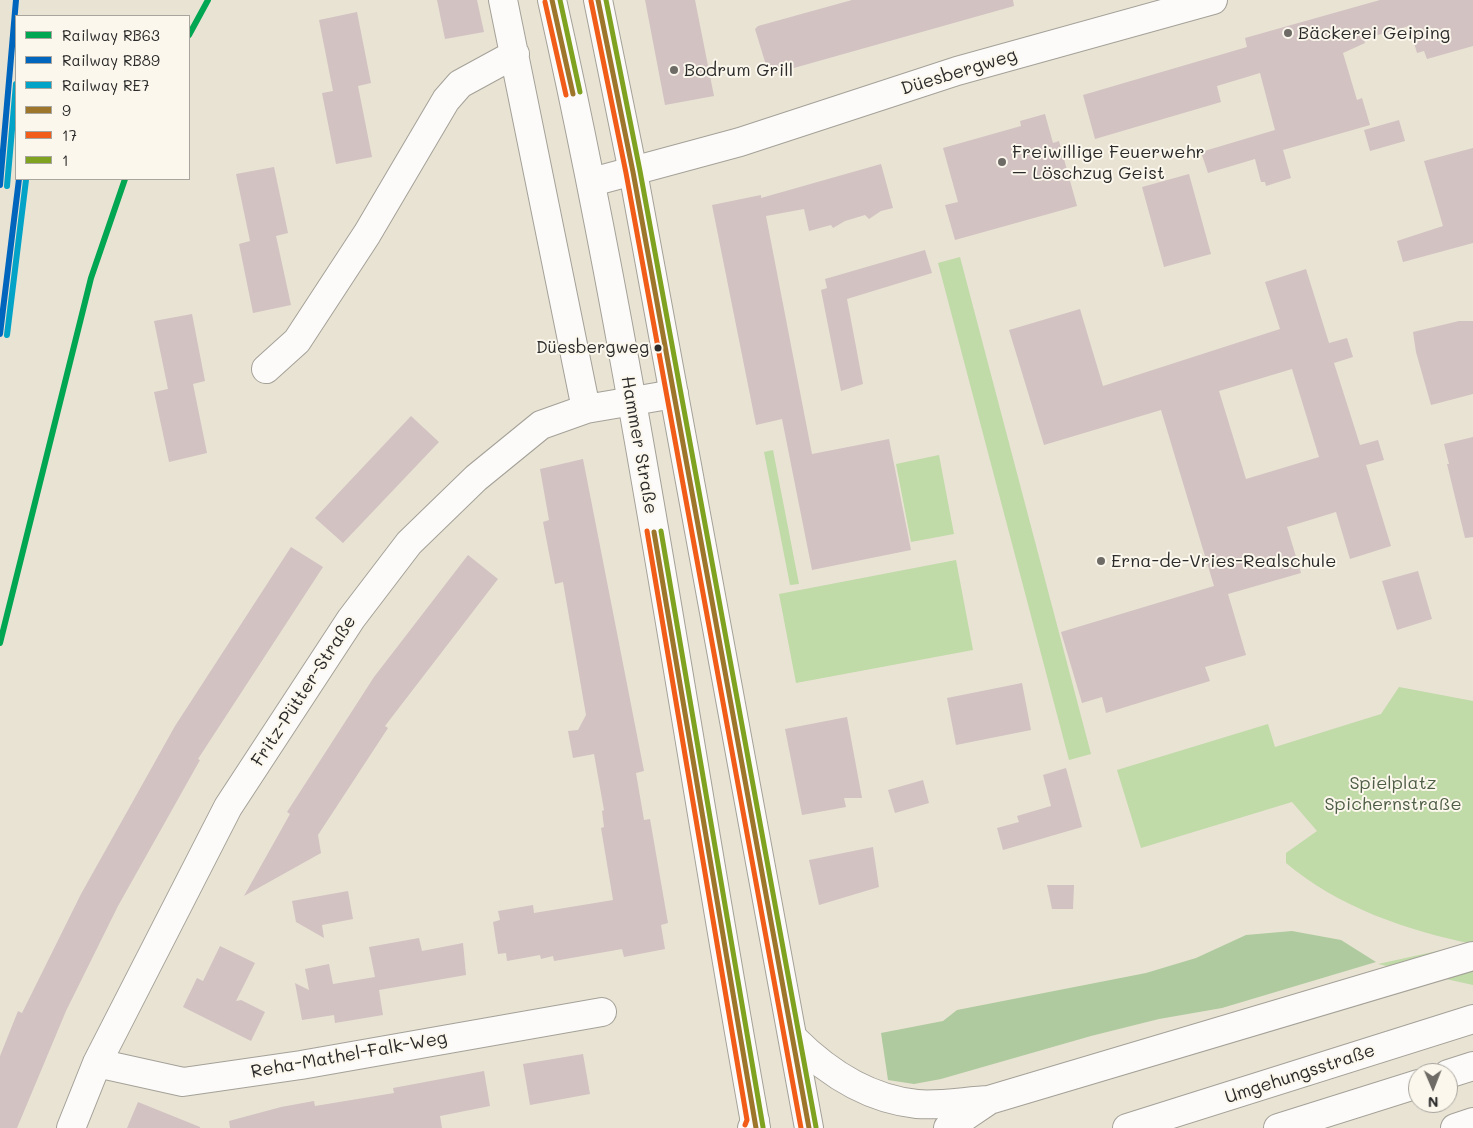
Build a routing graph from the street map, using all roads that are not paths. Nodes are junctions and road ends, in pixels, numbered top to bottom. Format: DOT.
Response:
graph roads {
  1 [pos="503,0"];
  2 [pos="552,0"];
  3 [pos="598,0"];
  4 [pos="1214,0"];
  5 [pos="515,54"];
  6 [pos="634,172"];
  7 [pos="592,182"];
  8 [pos="266,369"];
  9 [pos="674,394"];
  10 [pos="632,401"];
  11 [pos="586,409"];
  12 [pos="1473,956"];
  13 [pos="602,1012"];
  14 [pos="1473,1019"];
  15 [pos="794,1039"];
  16 [pos="97,1063"];
  17 [pos="1473,1066"];
  18 [pos="1458,1071"];
  19 [pos="1408,1087"];
  20 [pos="990,1100"];
  21 [pos="1473,1122"];
  22 [pos="754,1126"];
  23 [pos="71,1128"];
  24 [pos="809,1128"];
  25 [pos="948,1128"];
  26 [pos="1128,1128"];
  27 [pos="1278,1128"];
  28 [pos="1455,1128"];
  1 -- 5 [label="main road"];
  2 -- 7 [label="main road, Hammer Straße"];
  3 -- 6 [label="main road"];
  4 -- 6 [label="main road, Düesbergweg"];
  5 -- 8 [label="main road"];
  5 -- 11 [label="main road"];
  6 -- 7 [label="main road, Düesbergweg"];
  6 -- 9 [label="main road"];
  7 -- 10 [label="main road, Hammer Straße"];
  9 -- 10 [label="main road, Fritz-Pütter-Straße"];
  9 -- 15 [label="main road"];
  10 -- 11 [label="main road, Fritz-Pütter-Straße"];
  10 -- 22 [label="main road, Hammer Straße"];
  11 -- 16 [label="main road, Fritz-Pütter-Straße"];
  12 -- 20 [label="main road"];
  13 -- 16 [label="main road, Reha-Mathel-Falk-Weg"];
  14 -- 26 [label="main road, Umgehungsstraße"];
  15 -- 20 [label="main road"];
  15 -- 24 [label="main road"];
  16 -- 23 [label="main road, Fritz-Pütter-Straße"];
  17 -- 18 [label="main road"];
  19 -- 27 [label="main road"];
  20 -- 25 [label="main road"];
  21 -- 28 [label="main road"];
}
